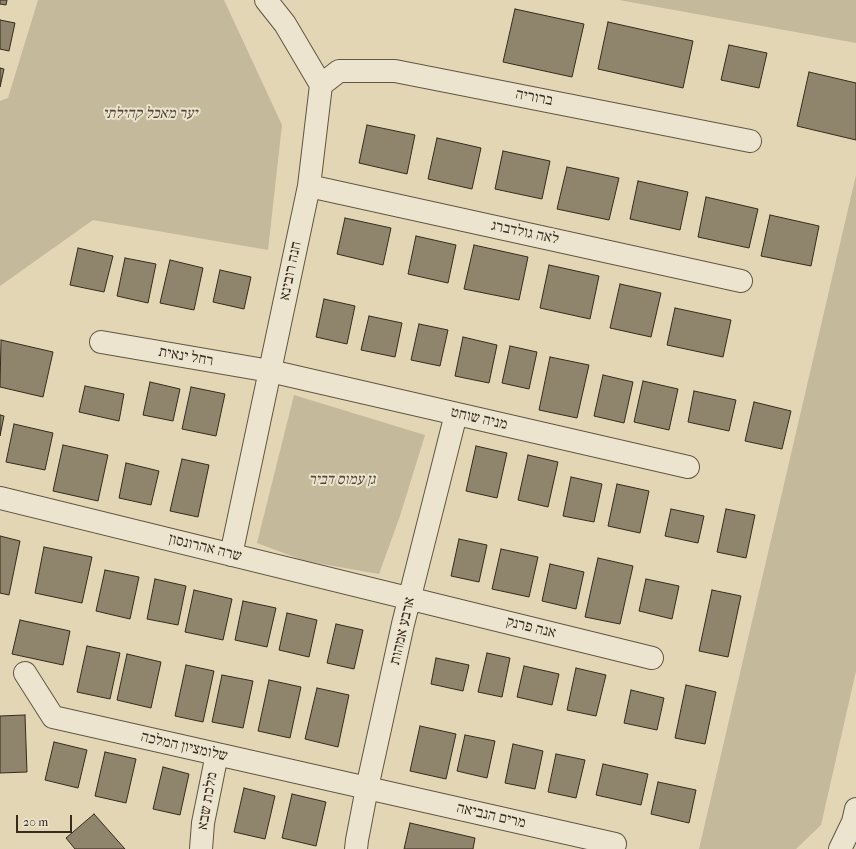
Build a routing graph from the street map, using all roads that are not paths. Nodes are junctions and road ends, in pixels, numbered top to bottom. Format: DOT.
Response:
graph roads {
  1 [pos="266,0"];
  2 [pos="321,85"];
  3 [pos="750,141"];
  4 [pos="309,186"];
  5 [pos="740,281"];
  6 [pos="101,342"];
  7 [pos="270,371"];
  8 [pos="456,414"];
  9 [pos="688,467"];
  10 [pos="0,498"];
  11 [pos="231,555"];
  12 [pos="410,599"];
  13 [pos="652,658"];
  14 [pos="25,673"];
  15 [pos="217,754"];
  16 [pos="367,788"];
  17 [pos="856,809"];
  18 [pos="614,844"];
  19 [pos="201,849"];
  20 [pos="356,849"];
  21 [pos="840,849"];
  1 -- 2 [label="street"];
  2 -- 3 [label="street, ברוריה"];
  2 -- 4 [label="street, חנה רובינא"];
  4 -- 5 [label="street, לאה גולדברג"];
  4 -- 7 [label="street, חנה רובינא"];
  6 -- 7 [label="street, רחל ינאית"];
  7 -- 8 [label="street, מניה שוחט"];
  7 -- 11 [label="street, חנה רובינא"];
  8 -- 9 [label="street, מניה שוחט"];
  8 -- 12 [label="street, ארבע אמהות"];
  10 -- 11 [label="street, שרה אהרונסון"];
  11 -- 12 [label="street, שרה אהרונסון"];
  12 -- 13 [label="street, אנה פרנק"];
  12 -- 16 [label="street, ארבע אמהות"];
  14 -- 15 [label="street, שלומציון המלכה"];
  15 -- 16 [label="street, שלומציון המלכה"];
  15 -- 19 [label="street, מלכת שבא"];
  16 -- 18 [label="street, מרים הנביאה"];
  16 -- 20 [label="street, ארבע אמהות"];
  17 -- 21 [label="street"];
}
